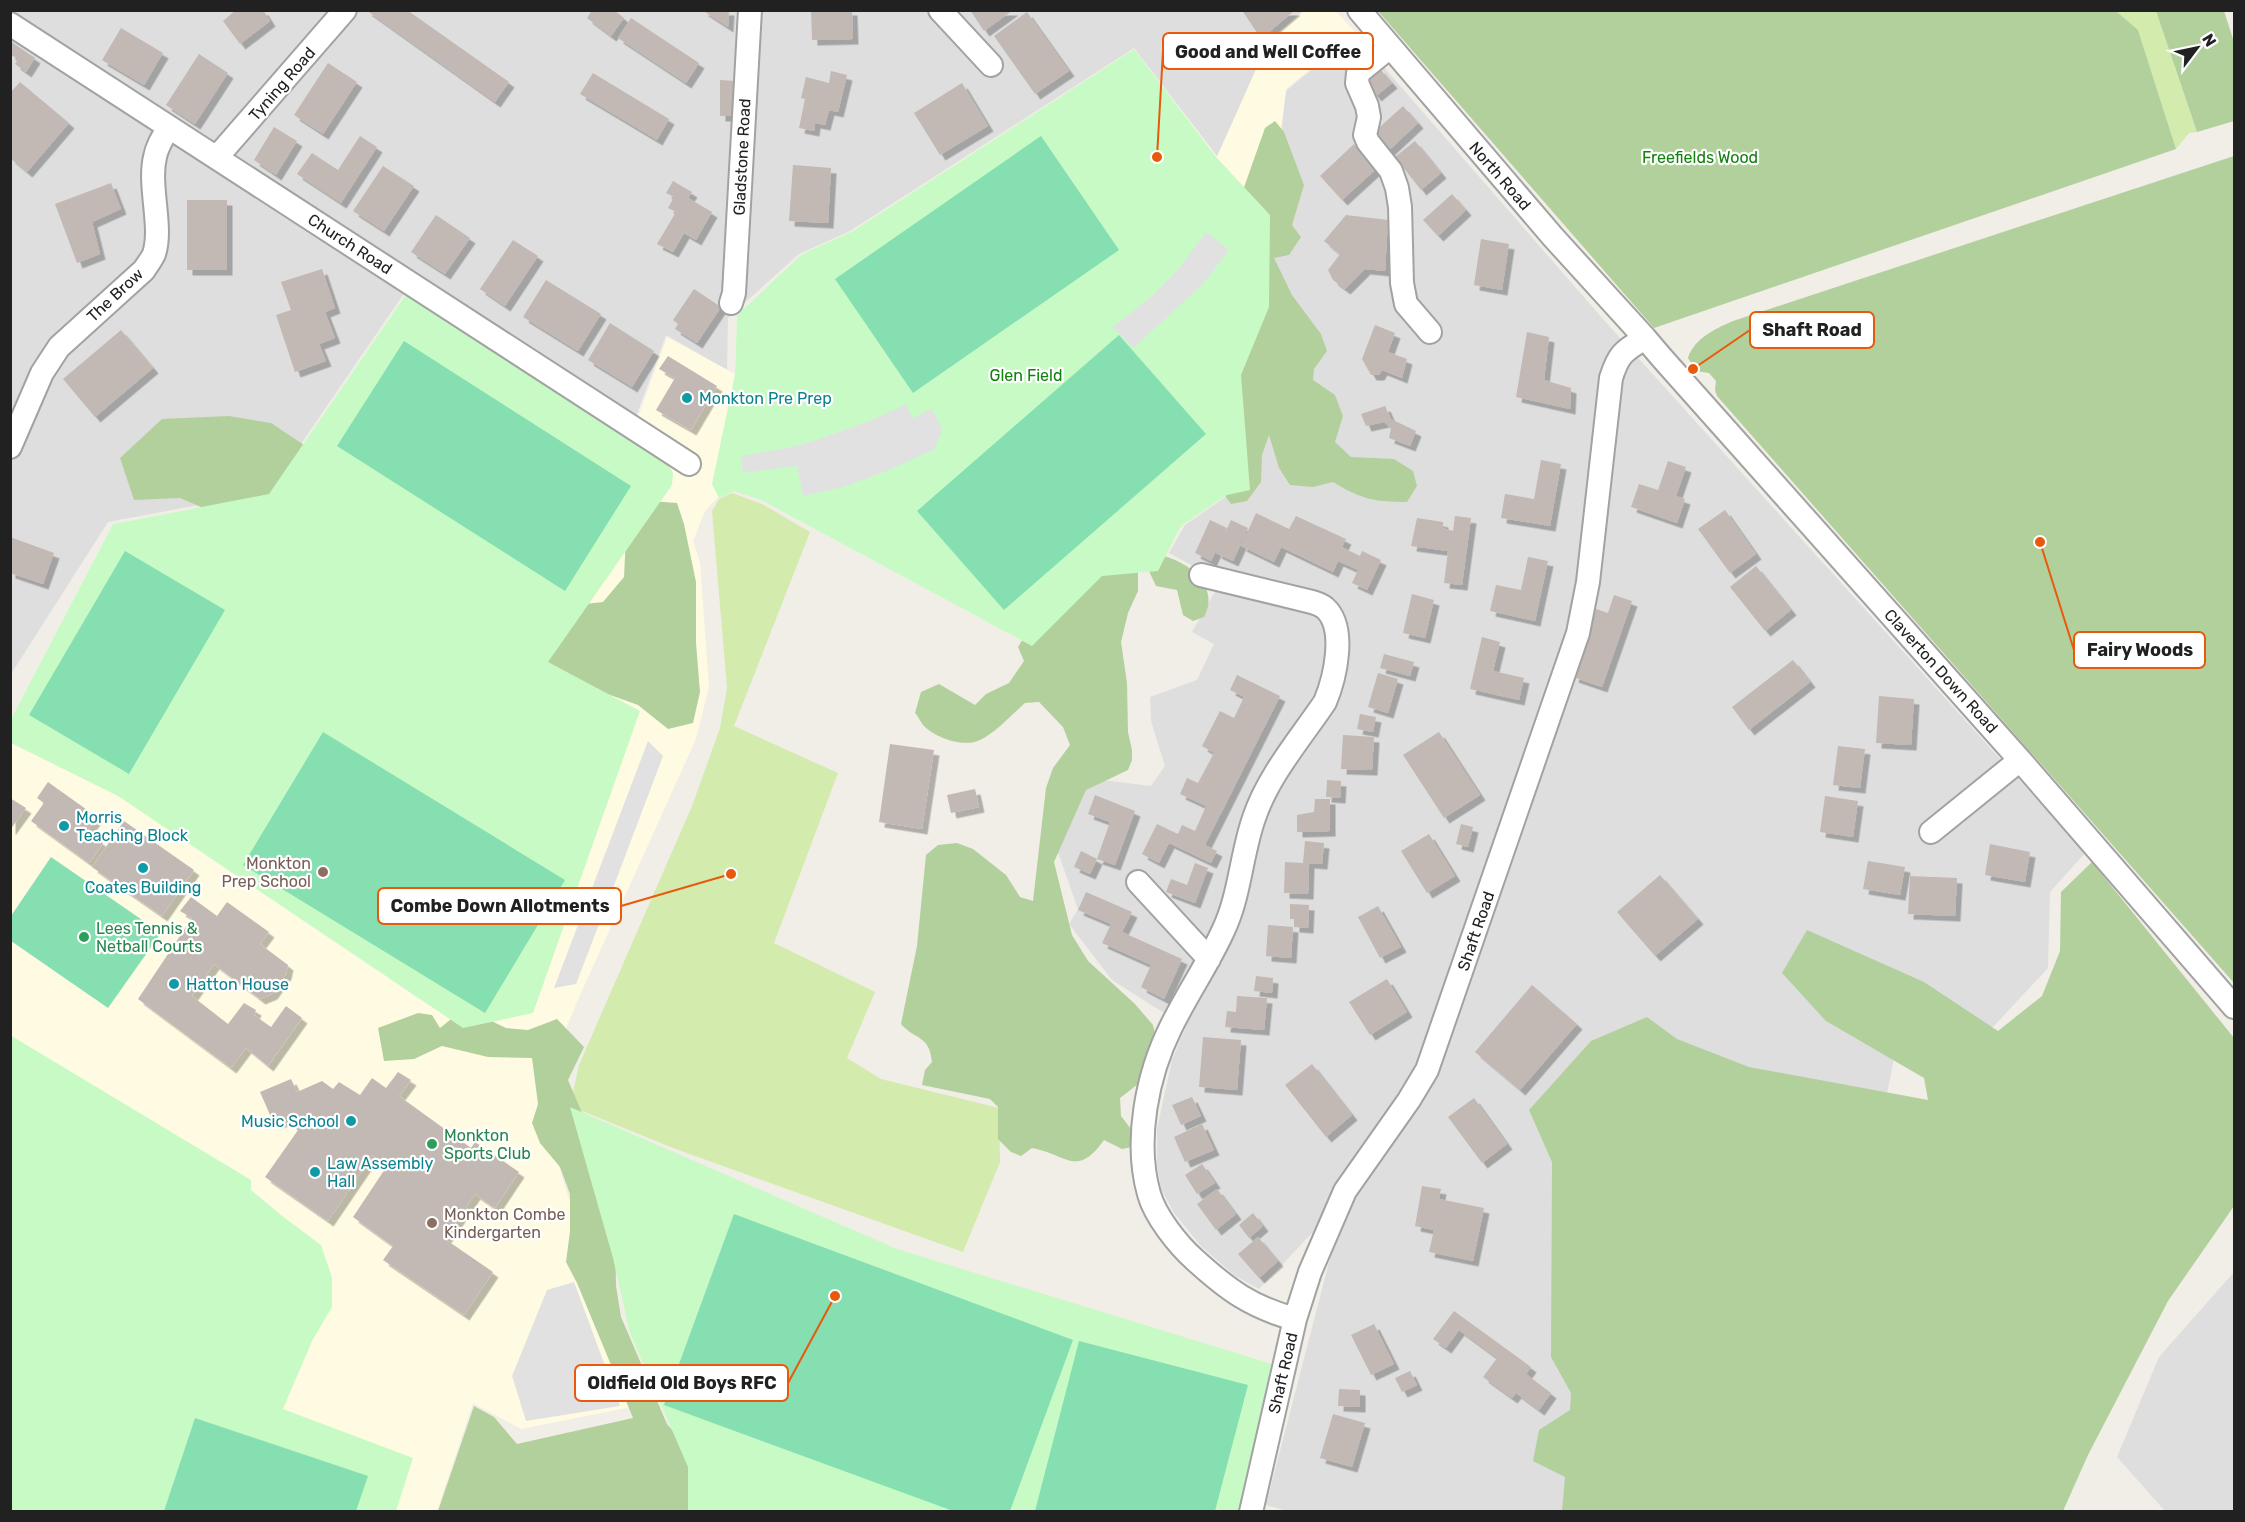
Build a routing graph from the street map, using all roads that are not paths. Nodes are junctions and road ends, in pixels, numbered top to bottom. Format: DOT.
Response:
graph roads {
  1 [pos="345,10"];
  2 [pos="750,10"];
  3 [pos="940,10"];
  4 [pos="1359,10"];
  5 [pos="10,24"];
  6 [pos="1390,47"];
  7 [pos="991,65"];
  8 [pos="169,128"];
  9 [pos="217,157"];
  10 [pos="731,303"];
  11 [pos="1430,332"];
  12 [pos="1646,338"];
  13 [pos="10,447"];
  14 [pos="689,465"];
  15 [pos="1201,575"];
  16 [pos="2020,760"];
  17 [pos="1931,832"];
  18 [pos="1138,882"];
  19 [pos="1209,959"];
  20 [pos="2235,1007"];
  21 [pos="1295,1319"];
  22 [pos="1251,1512"];
  1 -- 9 [label="street, Tyning Road"];
  2 -- 10 [label="street, Gladstone Road"];
  3 -- 7 [label="street"];
  4 -- 6 [label="street, North Road"];
  5 -- 8 [label="street, Church Road"];
  6 -- 11 [label="street"];
  6 -- 12 [label="street, North Road"];
  8 -- 9 [label="street, Church Road"];
  8 -- 13 [label="street, The Brow"];
  9 -- 14 [label="street, Church Road"];
  12 -- 16 [label="street, Claverton Down Road"];
  12 -- 21 [label="street, Shaft Road"];
  15 -- 19 [label="street"];
  16 -- 17 [label="street"];
  16 -- 20 [label="street, Claverton Down Road"];
  18 -- 19 [label="street"];
  19 -- 21 [label="street"];
  21 -- 22 [label="street, Shaft Road"];
}
